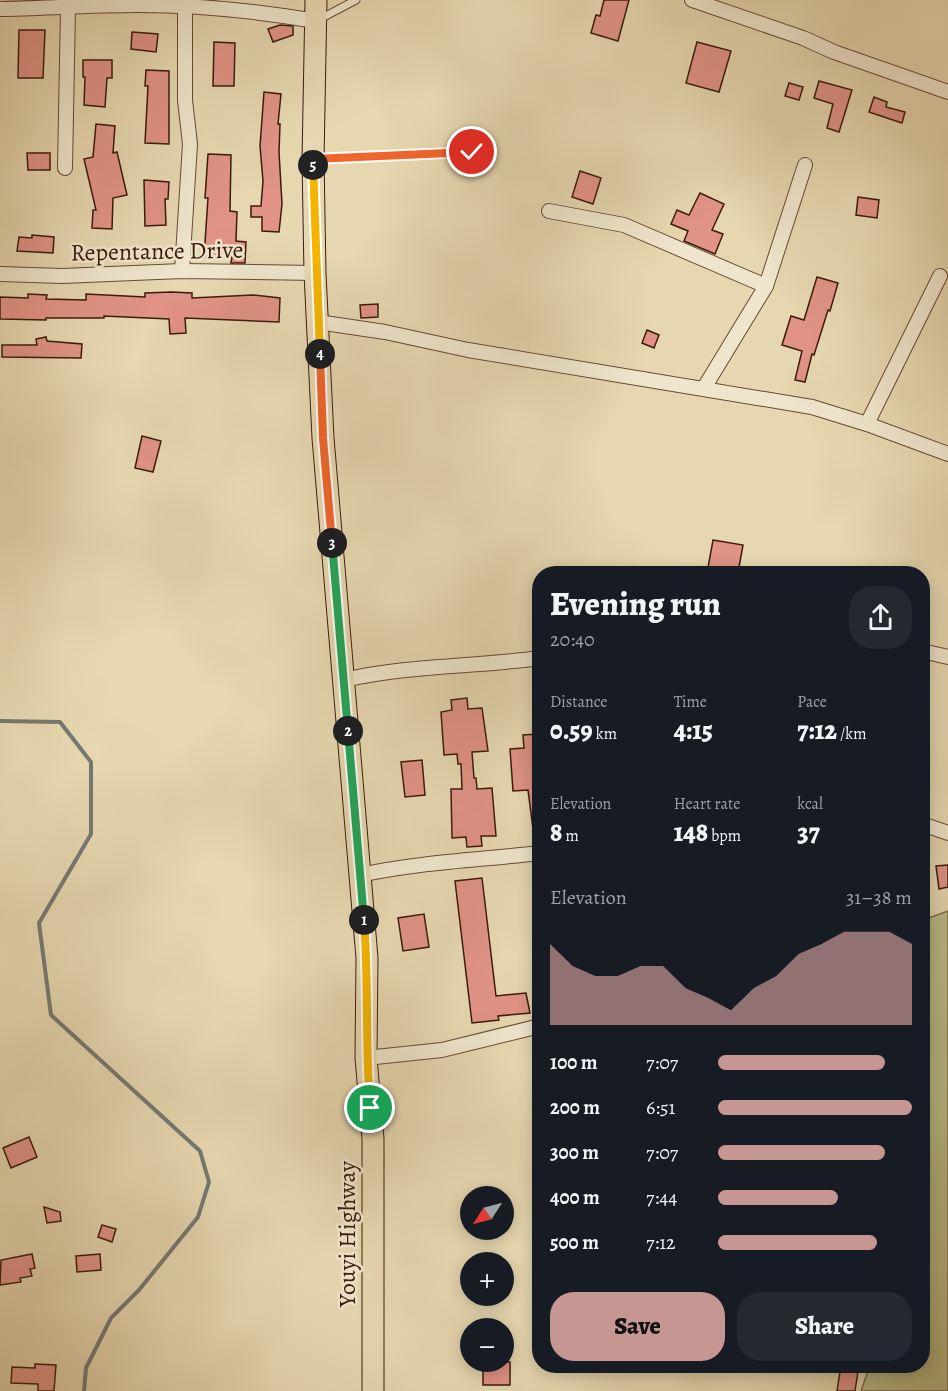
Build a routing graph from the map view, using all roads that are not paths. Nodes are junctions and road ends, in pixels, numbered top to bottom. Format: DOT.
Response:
graph roads {
  1 [pos="356,0"];
  2 [pos="692,0"];
  3 [pos="184,3"];
  4 [pos="68,8"];
  5 [pos="0,9"];
  6 [pos="316,10"];
  7 [pos="948,92"];
  8 [pos="472,152"];
  9 [pos="313,159"];
  10 [pos="805,165"];
  11 [pos="64,168"];
  12 [pos="549,211"];
  13 [pos="182,271"];
  14 [pos="315,273"];
  15 [pos="0,274"];
  16 [pos="940,276"];
  17 [pos="766,286"];
  18 [pos="318,322"];
  19 [pos="704,388"];
  20 [pos="867,424"];
  21 [pos="948,454"];
  22 [pos="930,653"];
  23 [pos="948,657"];
  24 [pos="532,659"];
  25 [pos="344,680"];
  26 [pos="930,827"];
  27 [pos="948,833"];
  28 [pos="532,854"];
  29 [pos="360,876"];
  30 [pos="532,1028"];
  31 [pos="366,1058"];
  32 [pos="373,1391"];
  1 -- 6 [label="lane"];
  2 -- 7 [label="street"];
  3 -- 4 [label="street"];
  3 -- 6 [label="street"];
  3 -- 13 [label="street"];
  4 -- 5 [label="street"];
  4 -- 11 [label="street"];
  6 -- 9 [label="main road, Youyi Highway"];
  8 -- 9 [label="lane"];
  9 -- 14 [label="main road, Youyi Highway"];
  10 -- 17 [label="street"];
  12 -- 17 [label="street"];
  13 -- 14 [label="street, Repentance Drive"];
  13 -- 15 [label="street, Repentance Drive"];
  14 -- 18 [label="main road, Youyi Highway"];
  16 -- 20 [label="street"];
  17 -- 19 [label="street"];
  18 -- 19 [label="street"];
  18 -- 25 [label="main road, Youyi Highway"];
  19 -- 20 [label="street"];
  20 -- 21 [label="street"];
  22 -- 23 [label="street"];
  24 -- 25 [label="street"];
  25 -- 29 [label="main road, Youyi Highway"];
  26 -- 27 [label="street"];
  28 -- 29 [label="street"];
  29 -- 31 [label="main road, Youyi Highway"];
  30 -- 31 [label="street"];
  31 -- 32 [label="main road, Youyi Highway"];
}
